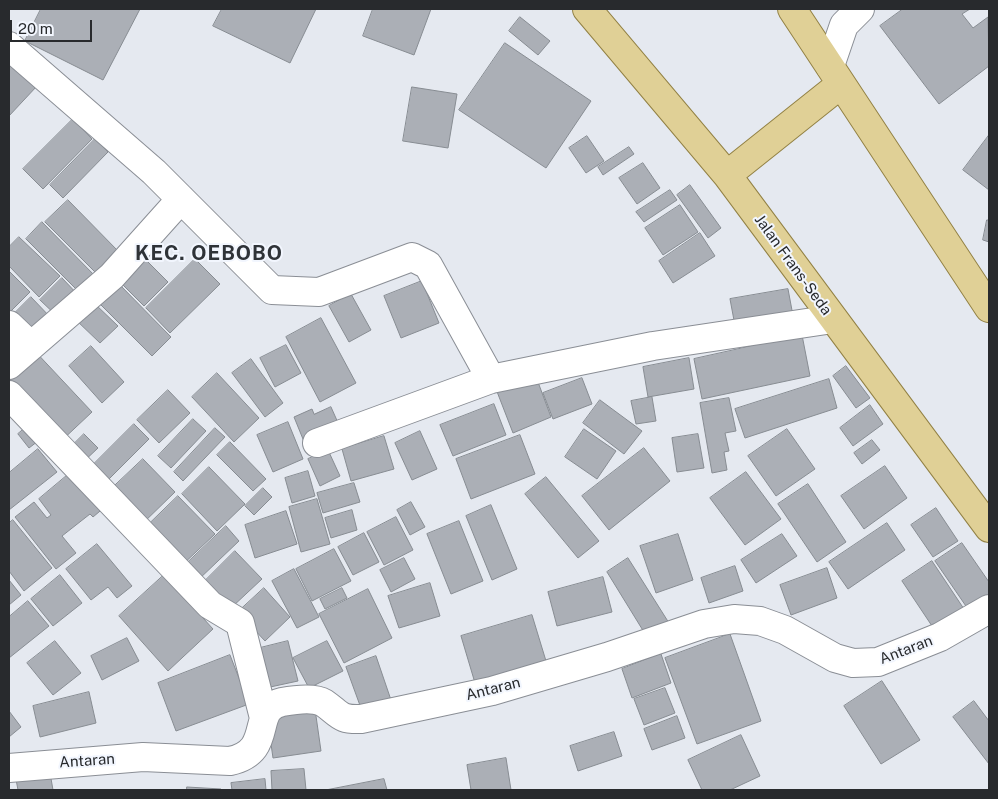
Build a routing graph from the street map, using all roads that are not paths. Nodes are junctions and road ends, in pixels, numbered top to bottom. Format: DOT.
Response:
graph roads {
  1 [pos="587,9"];
  2 [pos="792,9"];
  3 [pos="860,9"];
  4 [pos="9,46"];
  5 [pos="835,75"];
  6 [pos="727,175"];
  7 [pos="181,198"];
  8 [pos="989,308"];
  9 [pos="833,319"];
  10 [pos="9,325"];
  11 [pos="31,346"];
  12 [pos="9,365"];
  13 [pos="491,378"];
  14 [pos="9,396"];
  15 [pos="317,443"];
  16 [pos="989,528"];
  17 [pos="989,609"];
  18 [pos="264,718"];
  19 [pos="9,768"];
  1 -- 6 [label="main road, Jalan Frans-Seda"];
  2 -- 5 [label="main road"];
  3 -- 5 [label="street"];
  4 -- 7 [label="street"];
  5 -- 6 [label="main road"];
  5 -- 8 [label="main road"];
  6 -- 9 [label="main road, Jalan Frans-Seda"];
  7 -- 11 [label="street"];
  7 -- 13 [label="street"];
  9 -- 13 [label="street"];
  9 -- 16 [label="main road, Jalan Frans-Seda"];
  10 -- 11 [label="street"];
  11 -- 12 [label="street"];
  13 -- 15 [label="street"];
  14 -- 18 [label="street"];
  17 -- 18 [label="street, Antaran"];
  18 -- 19 [label="street, Antaran"];
}
